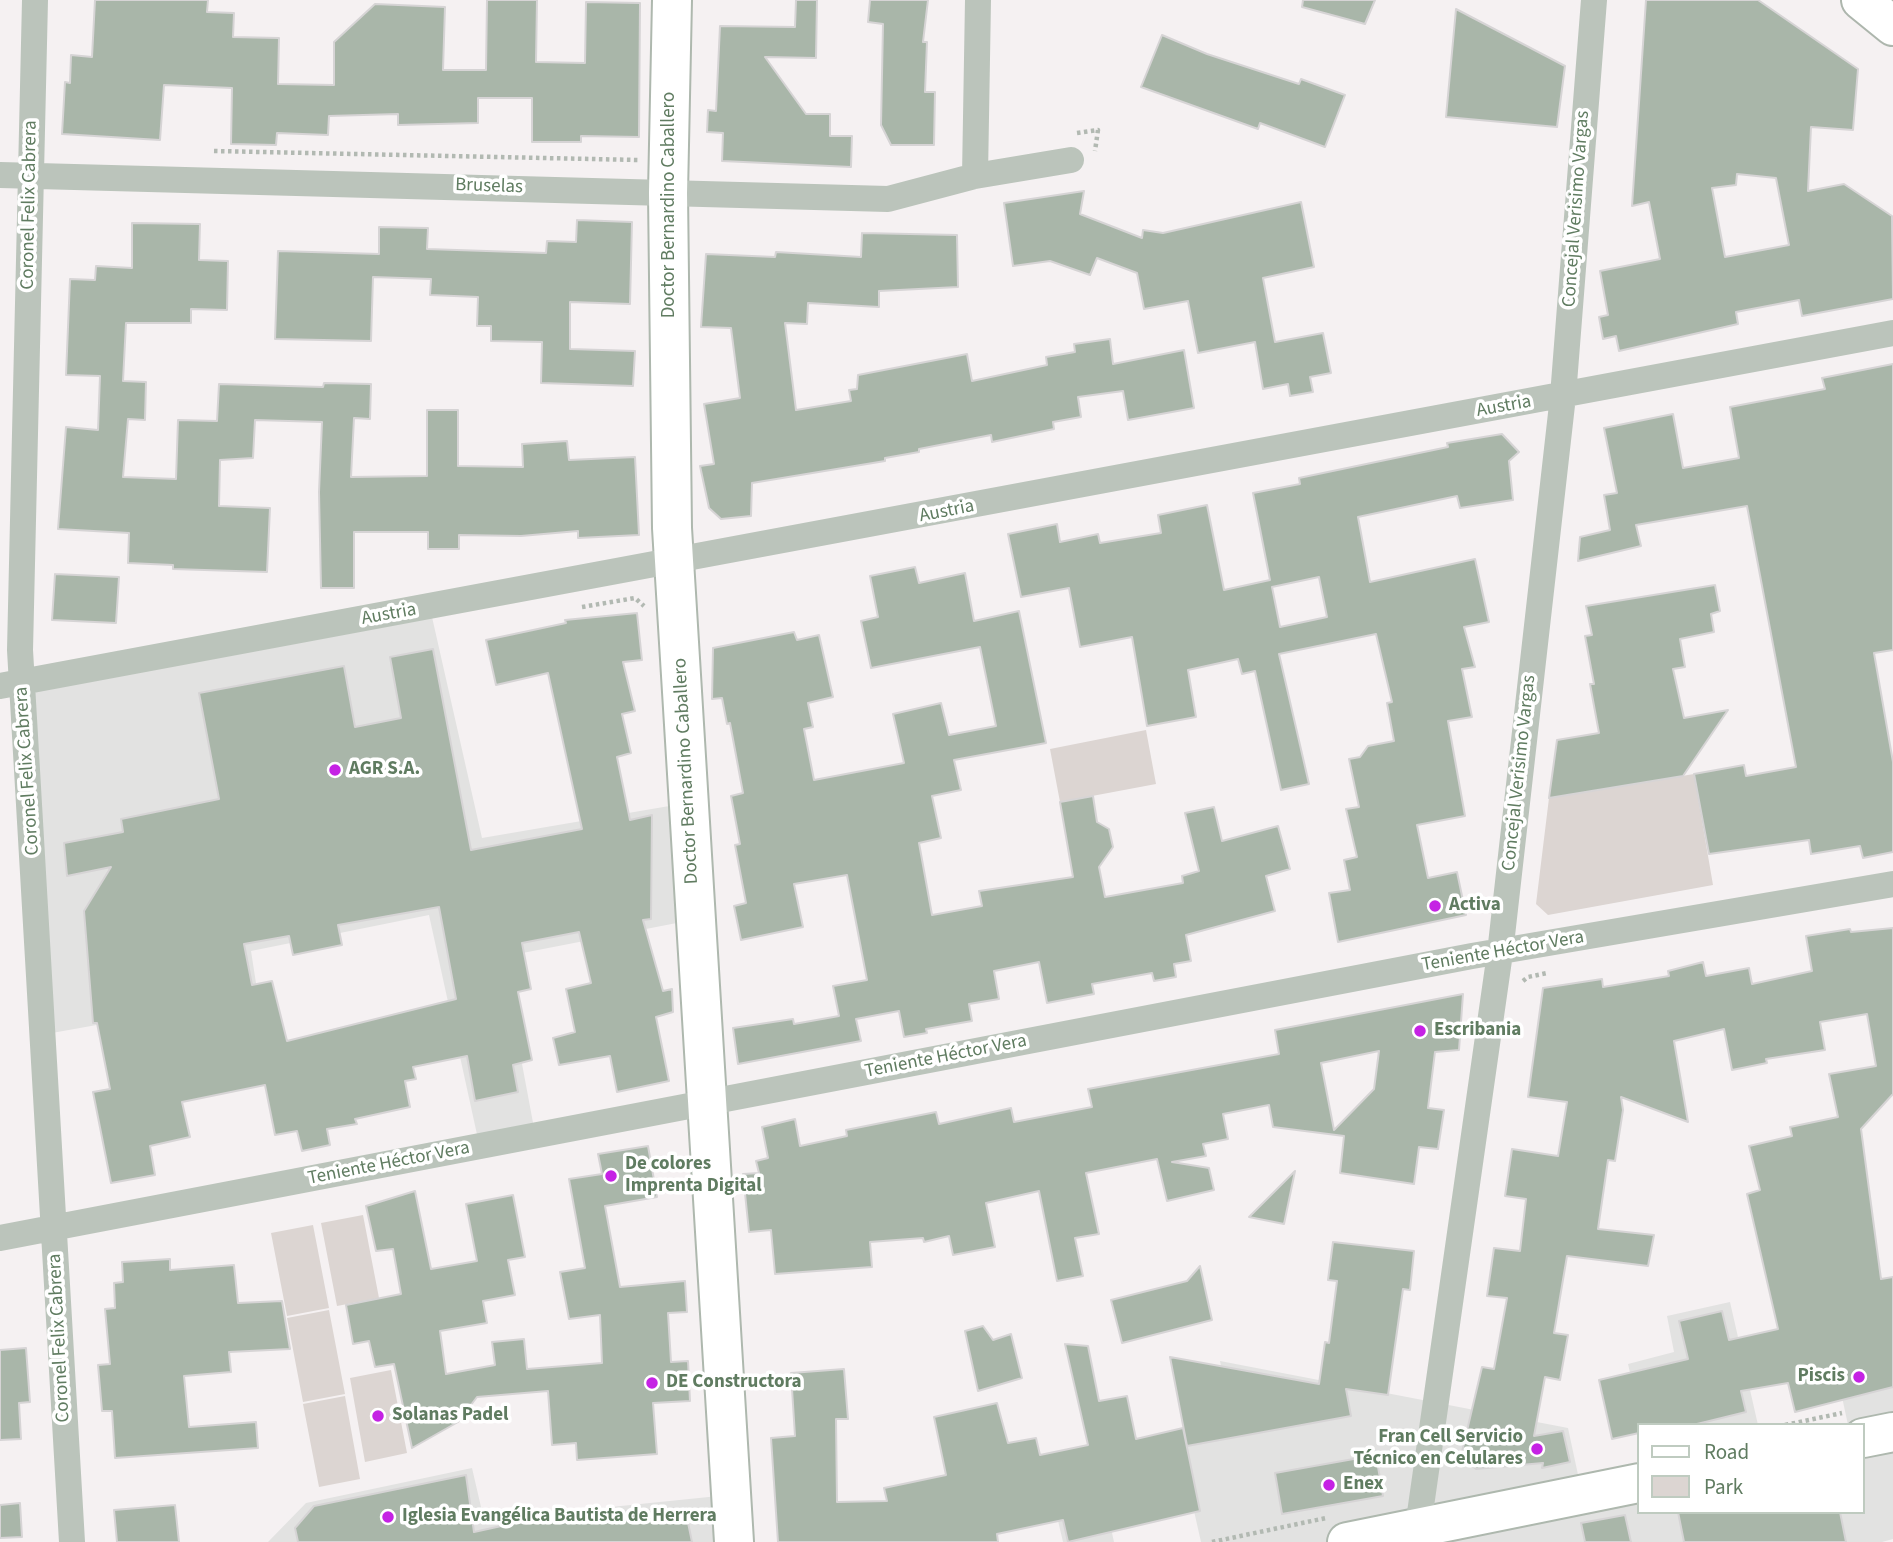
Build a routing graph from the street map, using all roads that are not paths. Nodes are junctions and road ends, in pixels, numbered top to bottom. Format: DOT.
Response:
graph roads {
  1 [pos="35,0"];
  2 [pos="672,0"];
  3 [pos="978,0"];
  4 [pos="1594,0"];
  5 [pos="1861,0"];
  6 [pos="1893,26"];
  7 [pos="1071,160"];
  8 [pos="0,175"];
  9 [pos="31,175"];
  10 [pos="975,176"];
  11 [pos="668,192"];
  12 [pos="1893,333"];
  13 [pos="1563,396"];
  14 [pos="674,562"];
  15 [pos="11,685"];
  16 [pos="1893,884"];
  17 [pos="1500,953"];
  18 [pos="707,1102"];
  19 [pos="53,1228"];
  20 [pos="0,1238"];
  21 [pos="1893,1432"];
  22 [pos="1865,1438"];
  23 [pos="1638,1483"];
  24 [pos="1340,1529"];
  25 [pos="1415,1535"];
  26 [pos="72,1542"];
  27 [pos="734,1542"];
  1 -- 9 [label="street, Coronel Felix Cabrera"];
  2 -- 11 [label="street, Doctor Bernardino Caballero"];
  3 -- 10 [label="street"];
  4 -- 13 [label="street, Concejal Verisimo Vargas"];
  5 -- 6 [label="street"];
  7 -- 10 [label="street, Bruselas"];
  8 -- 9 [label="street, Bruselas"];
  9 -- 11 [label="street, Bruselas"];
  9 -- 15 [label="street, Coronel Felix Cabrera"];
  10 -- 11 [label="street, Bruselas"];
  11 -- 14 [label="street, Doctor Bernardino Caballero"];
  12 -- 13 [label="street, Austria"];
  13 -- 14 [label="street, Austria"];
  13 -- 17 [label="street, Concejal Verisimo Vargas"];
  14 -- 15 [label="street, Austria"];
  14 -- 18 [label="street, Doctor Bernardino Caballero"];
  15 -- 19 [label="street, Coronel Felix Cabrera"];
  16 -- 17 [label="street, Teniente Héctor Vera"];
  17 -- 18 [label="street, Teniente Héctor Vera"];
  17 -- 25 [label="street, Concejal Verisimo Vargas"];
  18 -- 19 [label="street, Teniente Héctor Vera"];
  18 -- 27 [label="street, Doctor Bernardino Caballero"];
  19 -- 20 [label="street, Teniente Héctor Vera"];
  19 -- 26 [label="street, Coronel Felix Cabrera"];
  21 -- 22 [label="street"];
  23 -- 25 [label="street"];
  24 -- 25 [label="street"];
}
